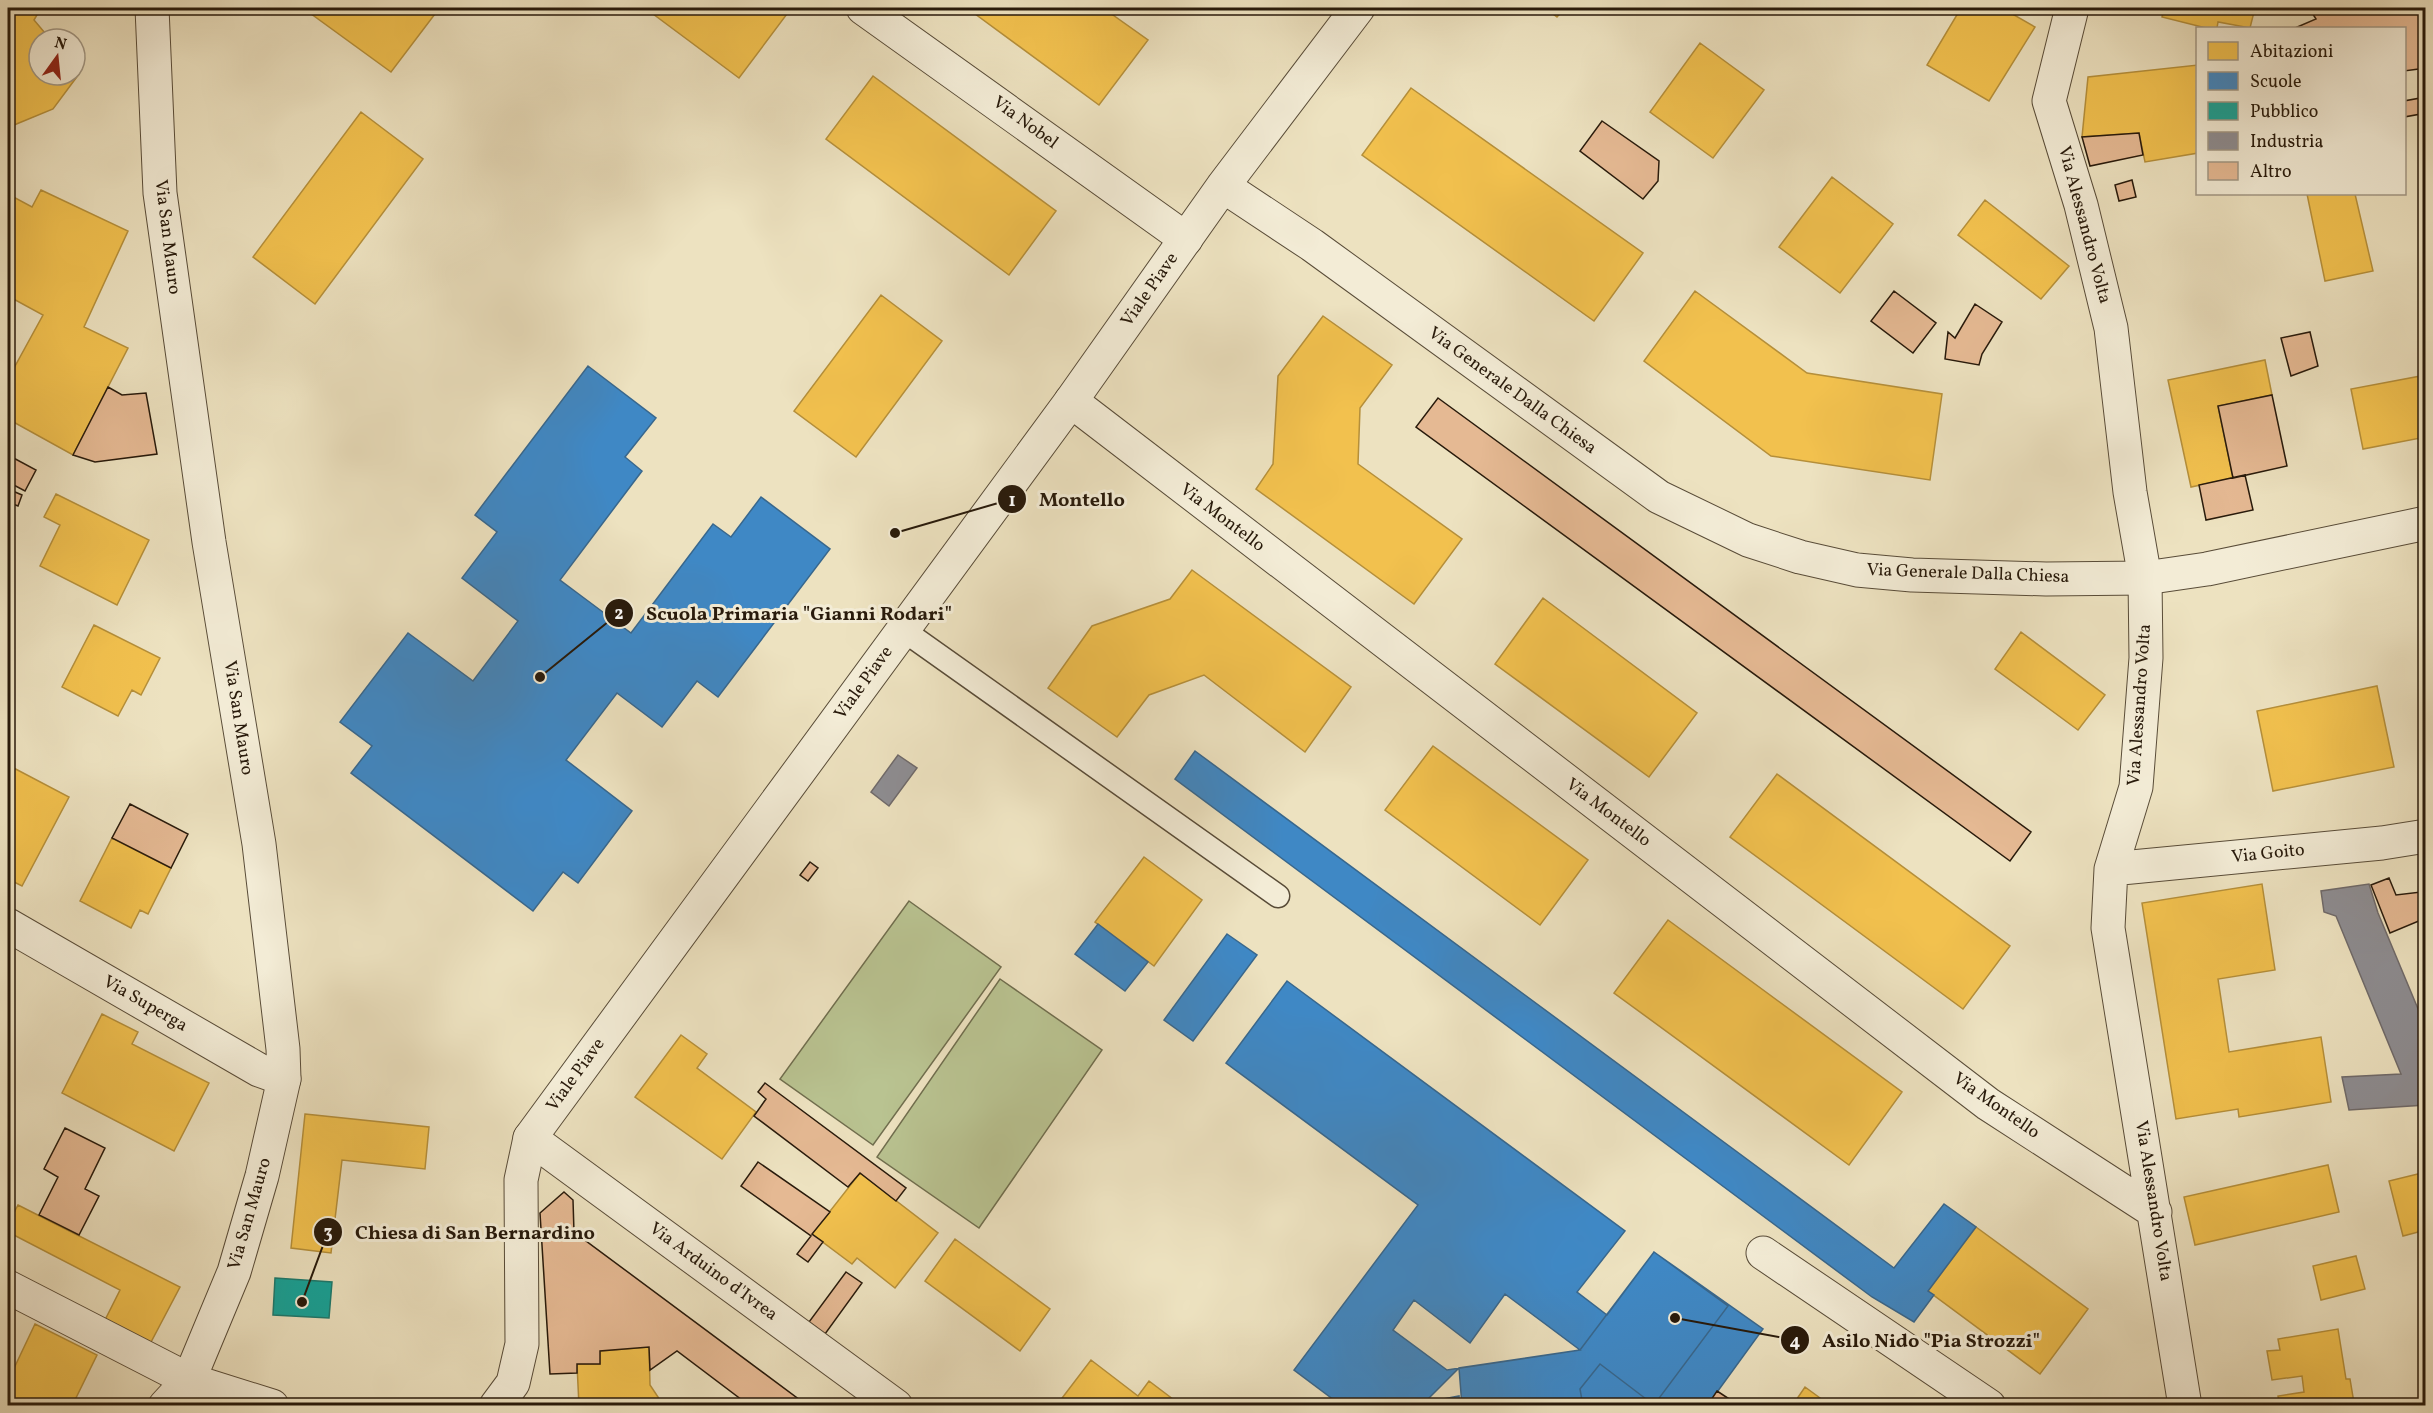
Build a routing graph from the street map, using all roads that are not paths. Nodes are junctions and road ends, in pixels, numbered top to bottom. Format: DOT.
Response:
graph roads {
  1 [pos="152,8"];
  2 [pos="863,8"];
  3 [pos="1358,8"];
  4 [pos="2072,8"];
  5 [pos="1223,186"];
  6 [pos="1186,239"];
  7 [pos="1071,401"];
  8 [pos="2426,523"];
  9 [pos="2145,578"];
  10 [pos="903,630"];
  11 [pos="2426,836"];
  12 [pos="2111,869"];
  13 [pos="1278,896"];
  14 [pos="8,925"];
  15 [pos="284,1078"];
  16 [pos="530,1138"];
  17 [pos="2155,1212"];
  18 [pos="1763,1253"];
  19 [pos="8,1287"];
  20 [pos="189,1380"];
  21 [pos="498,1405"];
  22 [pos="165,1406"];
  23 [pos="272,1406"];
  24 [pos="896,1406"];
  25 [pos="1989,1406"];
  26 [pos="2185,1406"];
  1 -- 15 [label="street, Via San Mauro"];
  2 -- 6 [label="street, Via Nobel"];
  3 -- 5 [label="street, Viale Piave"];
  4 -- 9 [label="street, Via Alessandro Volta"];
  5 -- 6 [label="street, Viale Piave"];
  5 -- 9 [label="street, Via Generale Dalla Chiesa"];
  6 -- 7 [label="street, Viale Piave"];
  7 -- 10 [label="street, Viale Piave"];
  7 -- 17 [label="street, Via Montello"];
  8 -- 9 [label="street, Via Generale Dalla Chiesa"];
  9 -- 12 [label="street, Via Alessandro Volta"];
  10 -- 13 [label="lane"];
  10 -- 16 [label="street, Viale Piave"];
  11 -- 12 [label="street, Via Goito"];
  12 -- 17 [label="street, Via Alessandro Volta"];
  14 -- 15 [label="street, Via Superga"];
  15 -- 20 [label="street, Via San Mauro"];
  16 -- 21 [label="street, Viale Piave"];
  16 -- 24 [label="street, Via Arduino d'Ivrea"];
  17 -- 26 [label="street, Via Alessandro Volta"];
  18 -- 25 [label="street"];
  19 -- 20 [label="street"];
  20 -- 22 [label="street, Via San Mauro"];
  20 -- 23 [label="street"];
}
